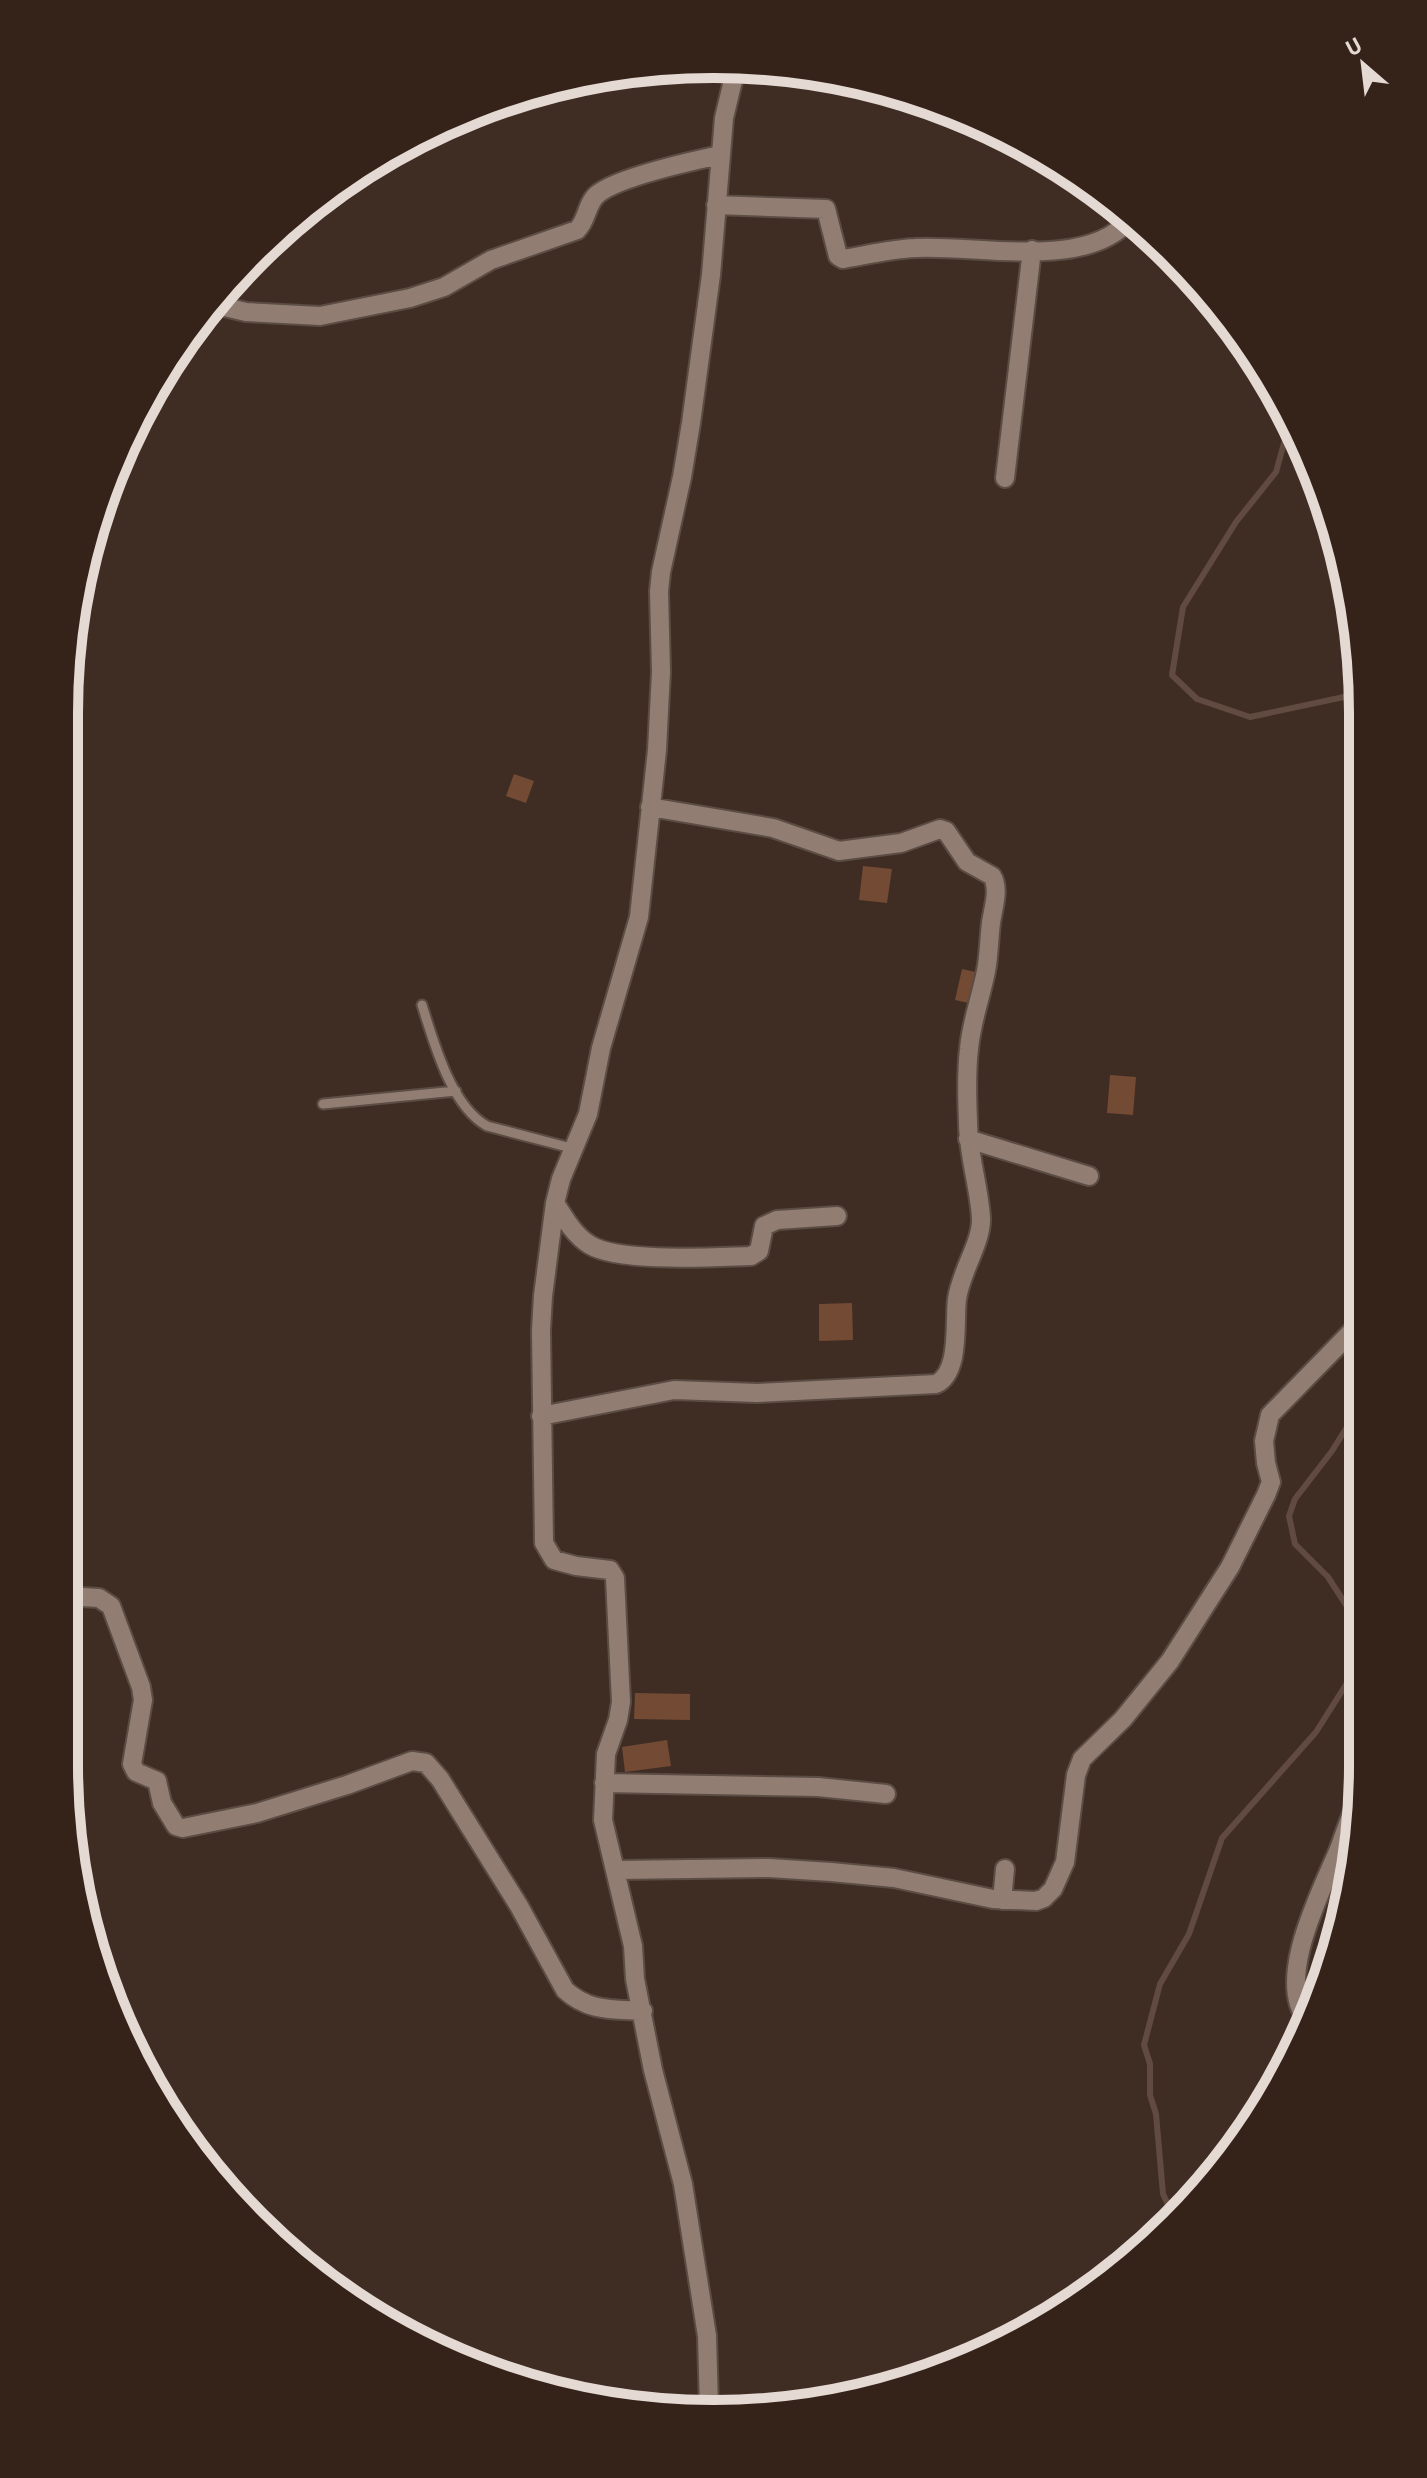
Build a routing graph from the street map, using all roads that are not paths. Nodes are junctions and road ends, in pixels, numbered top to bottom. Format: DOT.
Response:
graph roads {
  1 [pos="733,78"];
  2 [pos="720,155"];
  3 [pos="716,205"];
  4 [pos="1121,226"];
  5 [pos="1032,250"];
  6 [pos="225,307"];
  7 [pos="1005,478"];
  8 [pos="650,807"];
  9 [pos="422,1005"];
  10 [pos="456,1091"];
  11 [pos="323,1104"];
  12 [pos="968,1139"];
  13 [pos="575,1149"];
  14 [pos="1089,1176"];
  15 [pos="555,1203"];
  16 [pos="837,1216"];
  17 [pos="1349,1334"];
  18 [pos="541,1416"];
  19 [pos="78,1597"];
  20 [pos="604,1783"];
  21 [pos="886,1794"];
  22 [pos="1345,1835"];
  23 [pos="1005,1869"];
  24 [pos="617,1870"];
  25 [pos="1002,1900"];
  26 [pos="1300,2010"];
  27 [pos="643,2011"];
  28 [pos="709,2400"];
  1 -- 2 [label="street"];
  2 -- 3 [label="street"];
  2 -- 6 [label="street"];
  3 -- 5 [label="street"];
  3 -- 8 [label="street"];
  4 -- 5 [label="street"];
  5 -- 7 [label="street"];
  8 -- 12 [label="street"];
  8 -- 13 [label="street"];
  9 -- 10 [label="lane"];
  10 -- 11 [label="lane"];
  10 -- 13 [label="lane"];
  12 -- 14 [label="street"];
  12 -- 18 [label="street"];
  13 -- 15 [label="street"];
  15 -- 16 [label="street"];
  15 -- 18 [label="street"];
  17 -- 25 [label="street"];
  18 -- 20 [label="street"];
  19 -- 27 [label="street"];
  20 -- 21 [label="street"];
  20 -- 24 [label="street"];
  22 -- 26 [label="street"];
  23 -- 25 [label="street"];
  24 -- 25 [label="street"];
  24 -- 27 [label="street"];
  27 -- 28 [label="street"];
}
